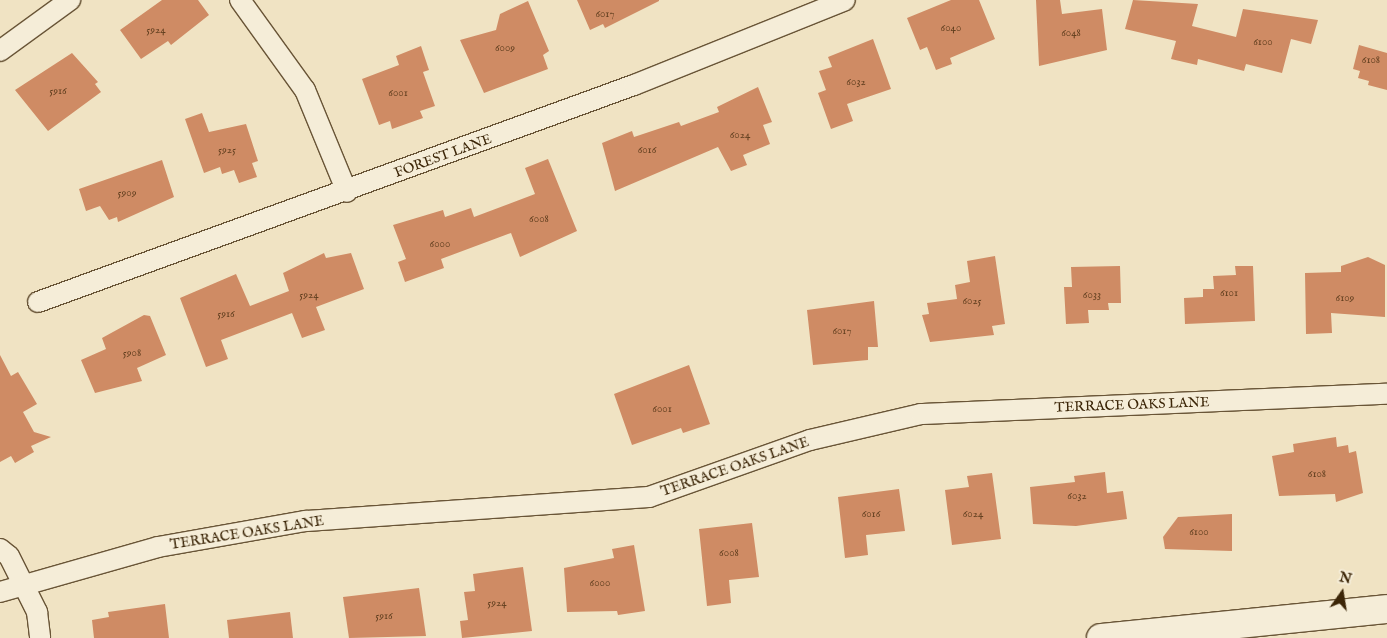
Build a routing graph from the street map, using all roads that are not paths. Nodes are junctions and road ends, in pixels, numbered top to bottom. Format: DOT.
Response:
graph roads {
  1 [pos="70,0"];
  2 [pos="240,0"];
  3 [pos="845,0"];
  4 [pos="0,51"];
  5 [pos="347,192"];
  6 [pos="38,302"];
  7 [pos="1387,394"];
  8 [pos="0,549"];
  9 [pos="24,586"];
  10 [pos="0,592"];
  11 [pos="1387,609"];
  12 [pos="40,638"];
  13 [pos="1101,638"];
  1 -- 4 [label="street"];
  2 -- 5 [label="street"];
  3 -- 5 [label="street, FOREST LANE"];
  5 -- 6 [label="street, FOREST LANE"];
  7 -- 9 [label="street, TERRACE OAKS LANE"];
  8 -- 9 [label="street"];
  9 -- 10 [label="street, TERRACE OAKS LANE"];
  9 -- 12 [label="street"];
  11 -- 13 [label="main road"];
}
